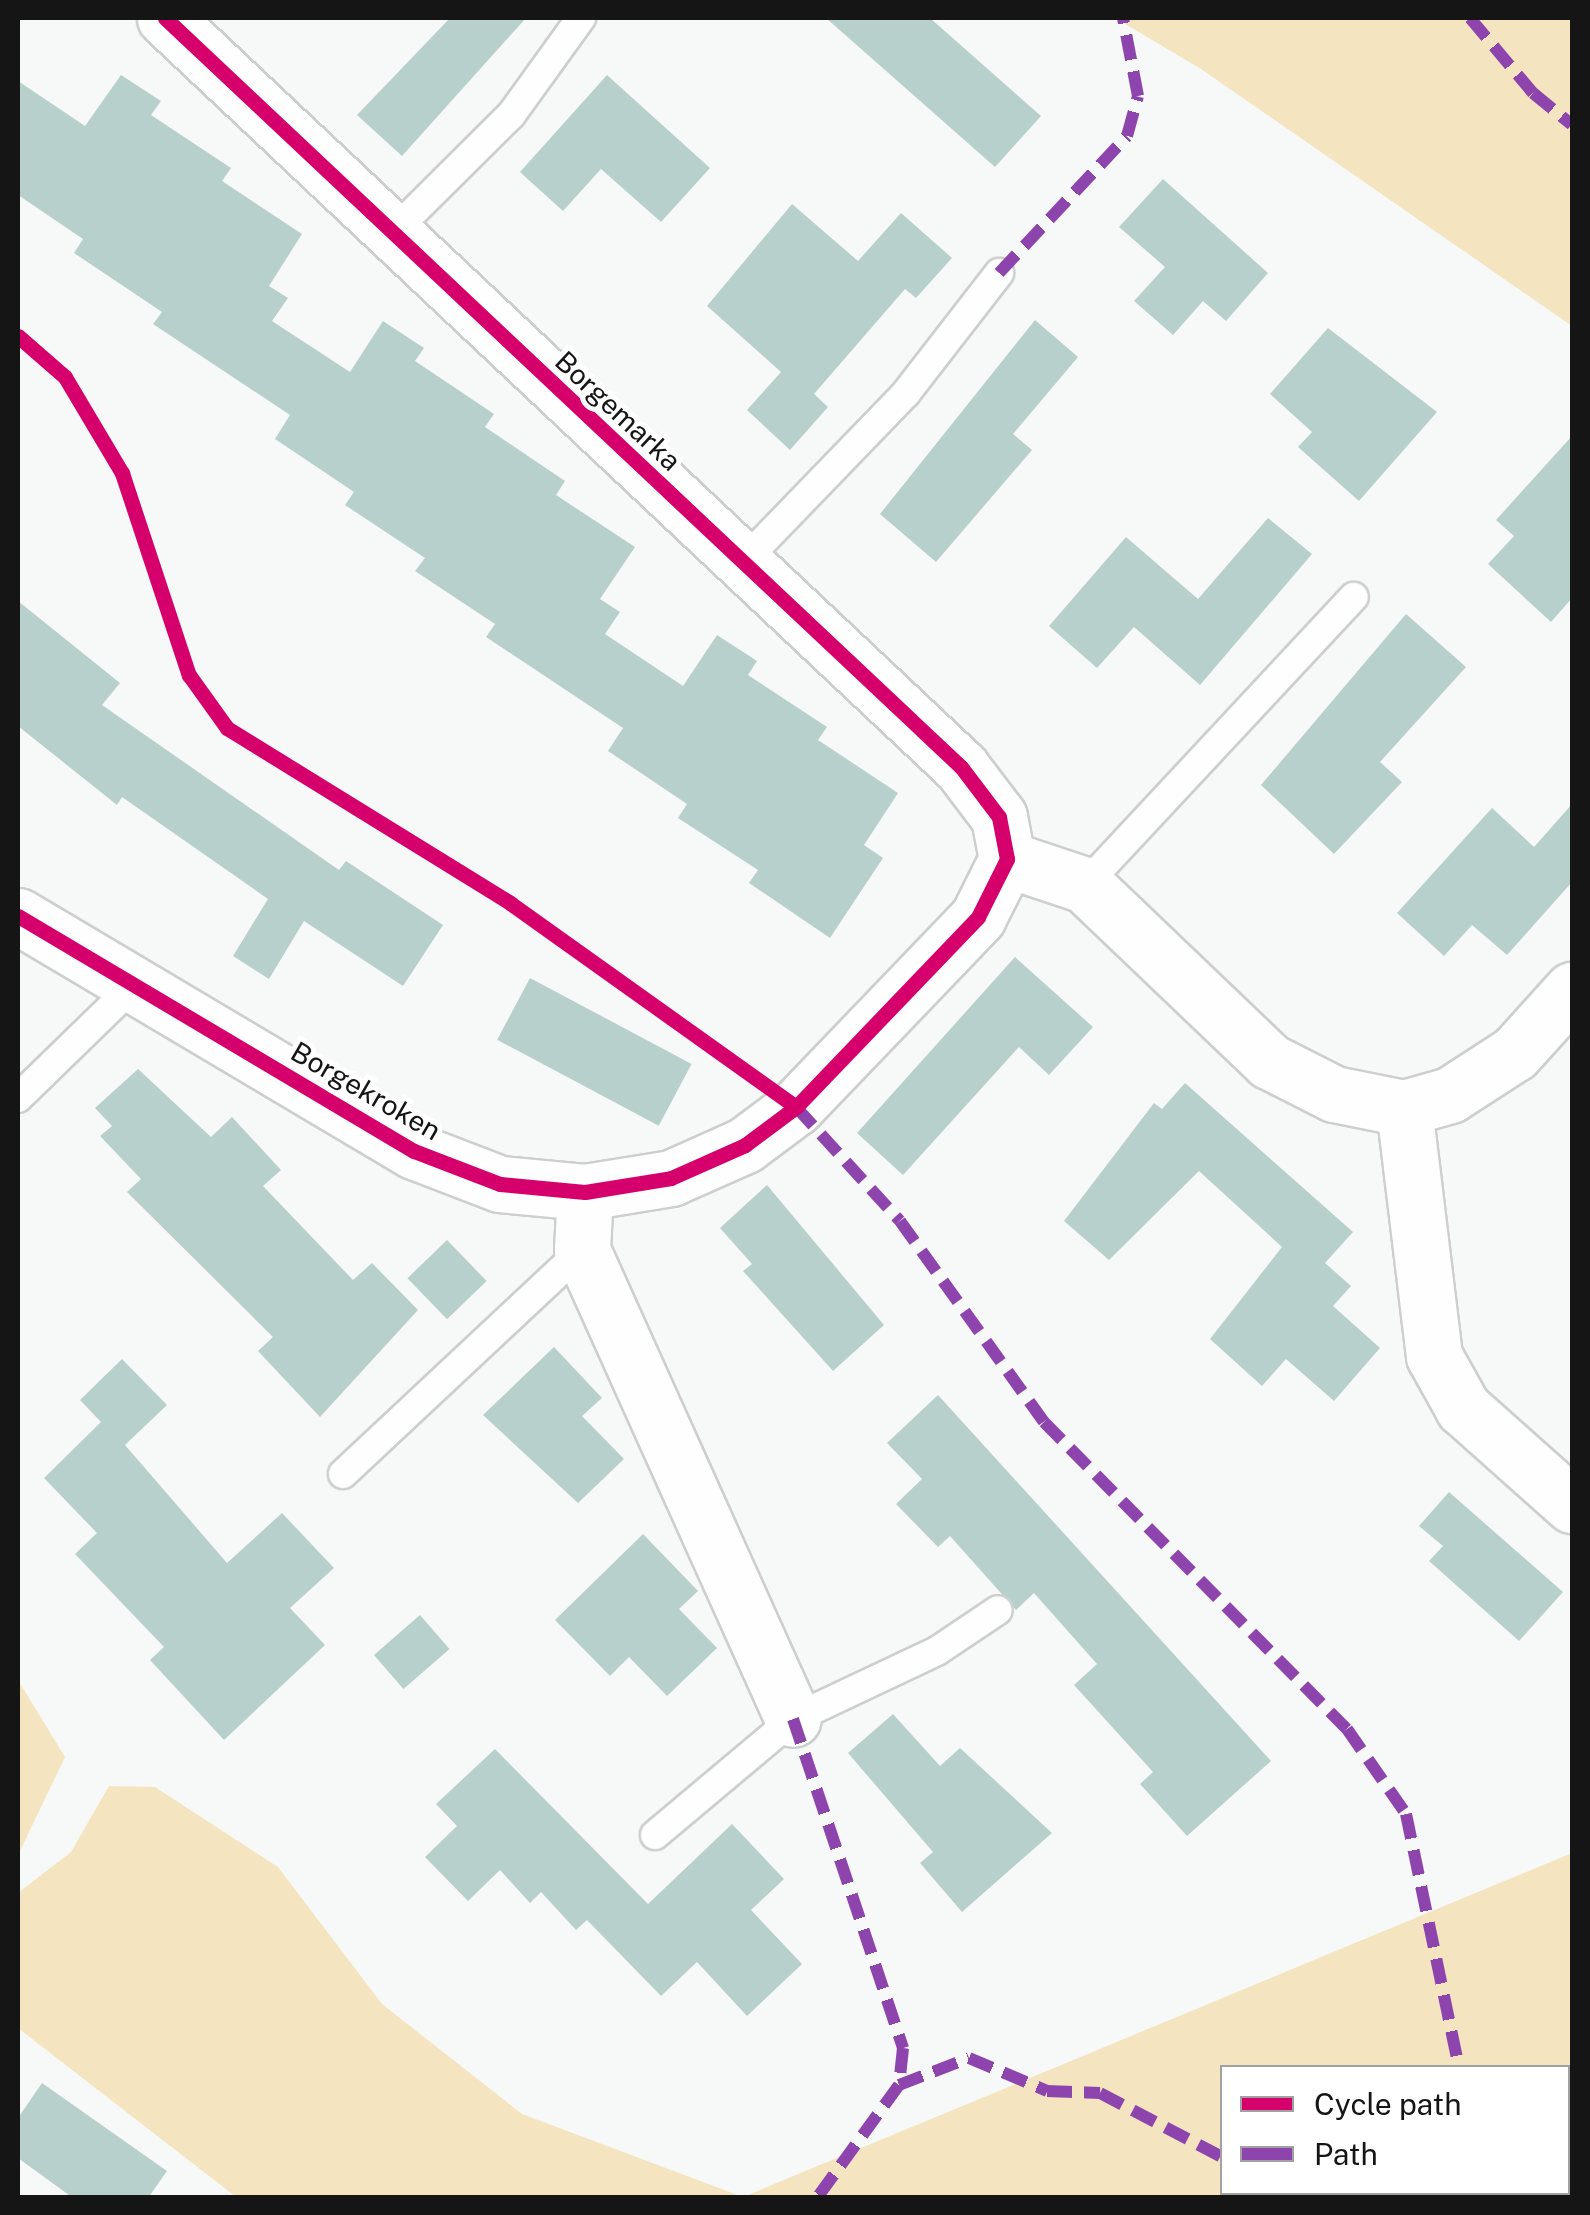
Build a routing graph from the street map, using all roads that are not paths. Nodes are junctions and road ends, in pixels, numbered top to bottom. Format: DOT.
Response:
graph roads {
  1 [pos="165,18"];
  2 [pos="582,18"];
  3 [pos="391,234"];
  4 [pos="998,273"];
  5 [pos="743,562"];
  6 [pos="1354,598"];
  7 [pos="1007,859"];
  8 [pos="1085,885"];
  9 [pos="18,916"];
  10 [pos="134,985"];
  11 [pos="1572,990"];
  12 [pos="18,1098"];
  13 [pos="1404,1108"];
  14 [pos="585,1192"];
  15 [pos="582,1250"];
  16 [pos="342,1474"];
  17 [pos="1572,1504"];
  18 [pos="998,1610"];
  19 [pos="793,1719"];
  20 [pos="655,1835"];
  1 -- 3 [label="street, Borgemarka"];
  2 -- 3 [label="lane"];
  3 -- 5 [label="street, Borgemarka"];
  4 -- 5 [label="lane"];
  5 -- 7 [label="street, Borgemarka"];
  6 -- 8 [label="lane"];
  7 -- 8 [label="street"];
  7 -- 14 [label="street, Borgekroken"];
  8 -- 13 [label="street"];
  9 -- 10 [label="street, Borgekroken"];
  10 -- 12 [label="lane"];
  10 -- 14 [label="street, Borgekroken"];
  11 -- 13 [label="street"];
  13 -- 17 [label="street"];
  14 -- 15 [label="street"];
  15 -- 16 [label="lane"];
  15 -- 19 [label="street"];
  18 -- 19 [label="lane"];
  19 -- 20 [label="lane"];
}
